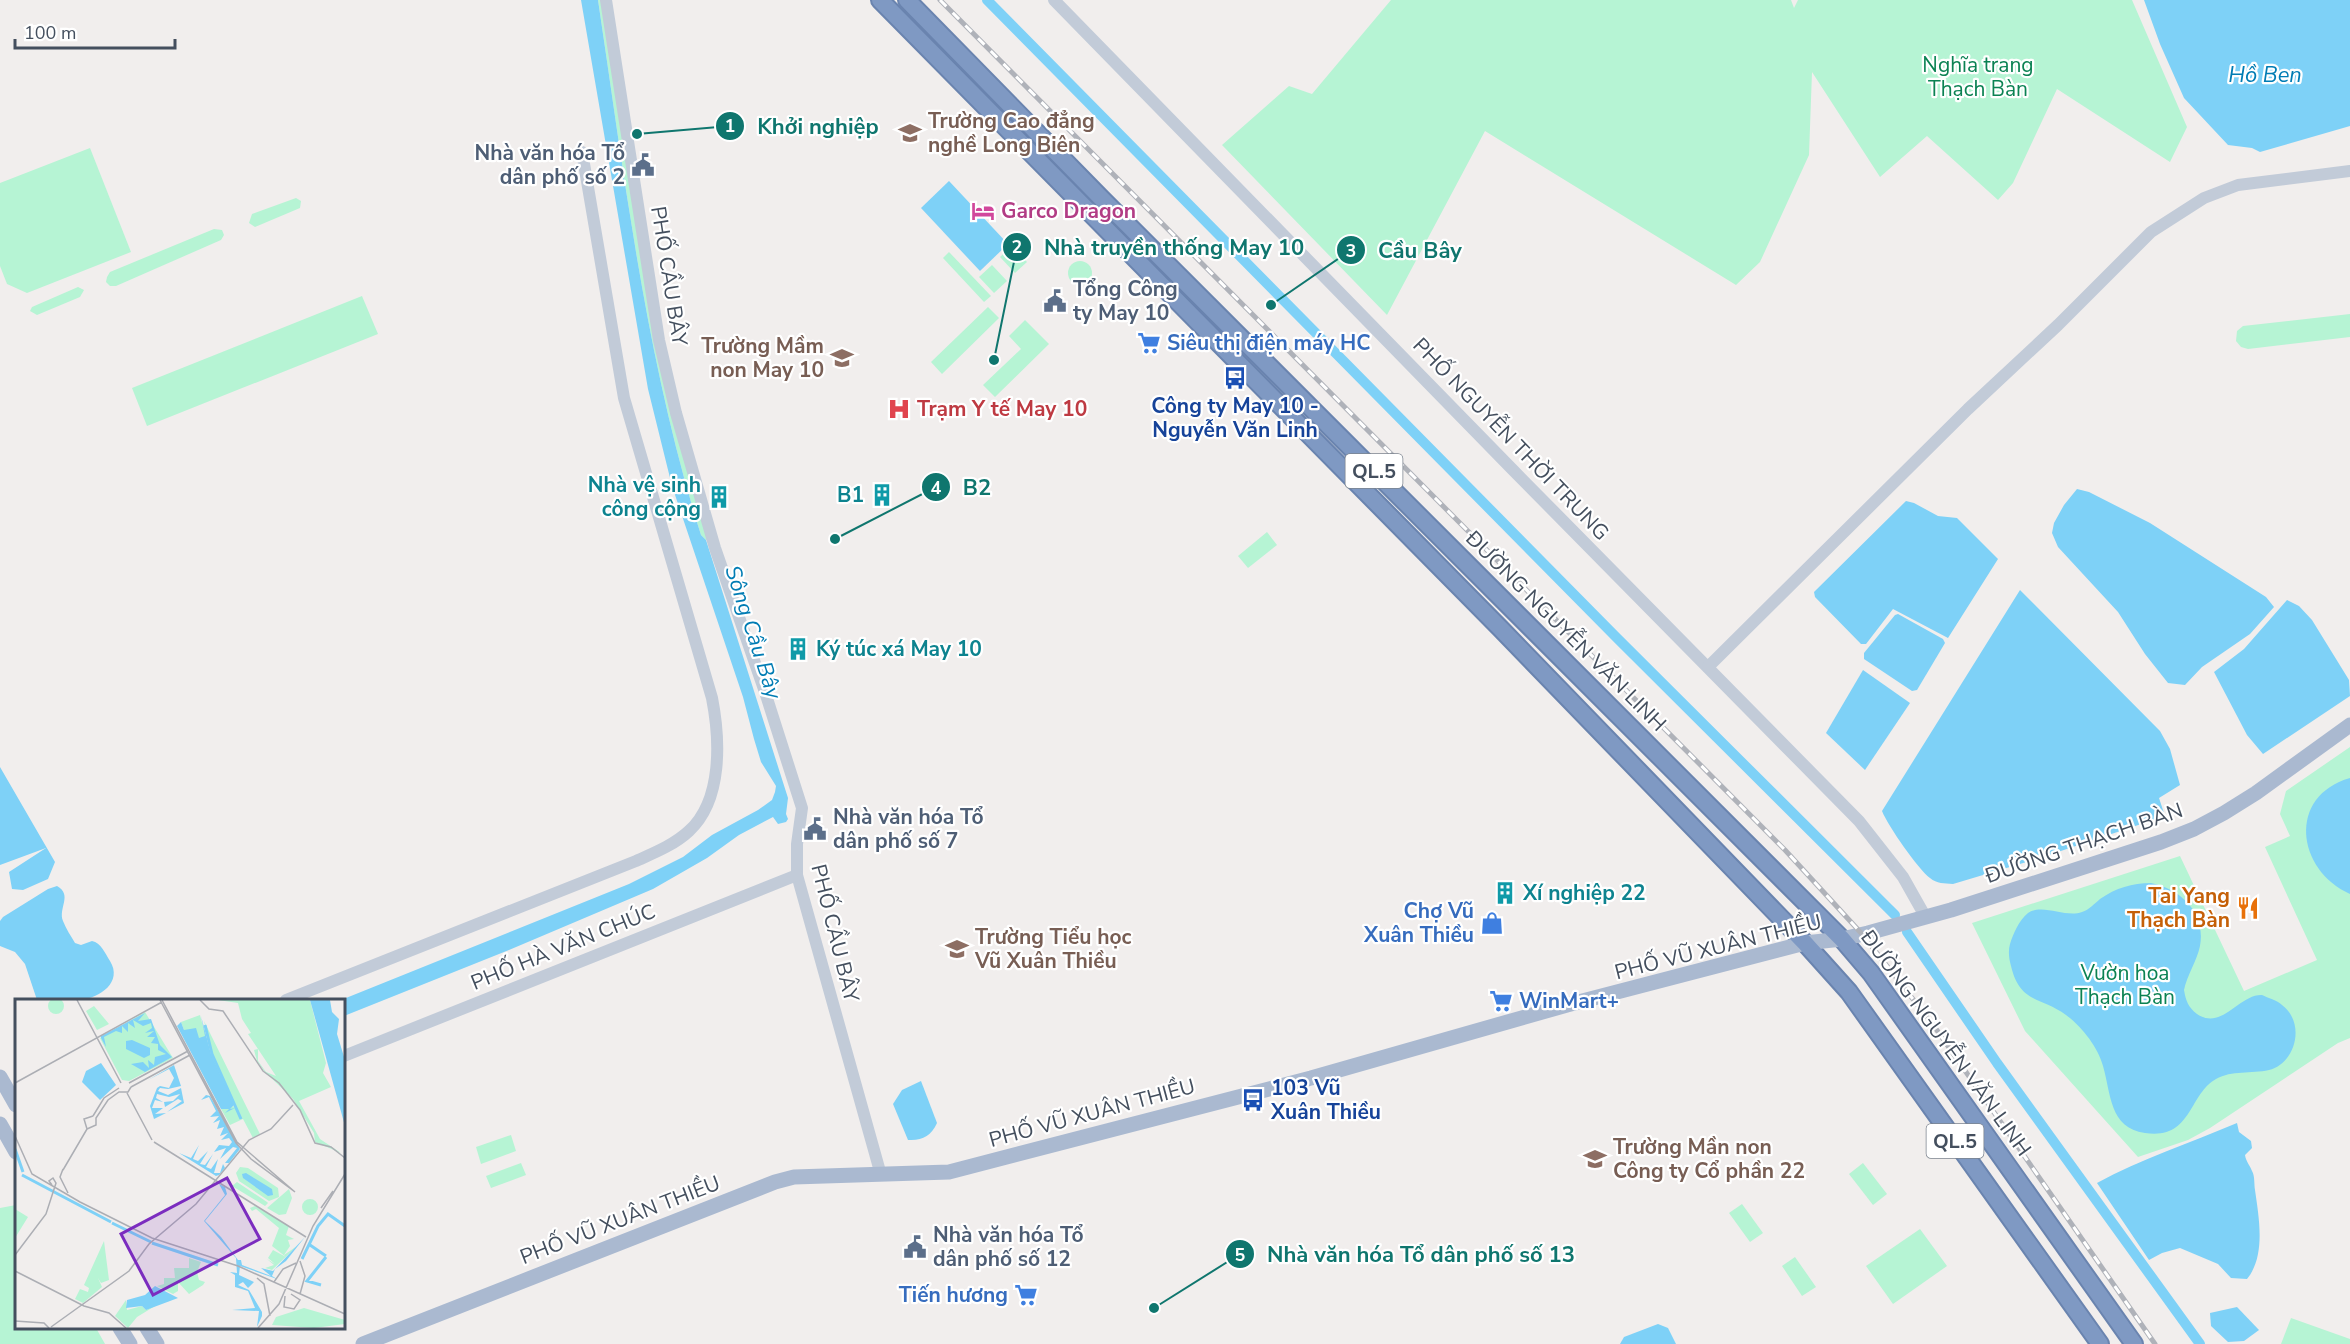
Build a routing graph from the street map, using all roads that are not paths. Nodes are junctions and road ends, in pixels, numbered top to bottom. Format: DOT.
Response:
graph roads {
  1 [pos="606,0"];
  2 [pos="880,0"];
  3 [pos="907,0"];
  4 [pos="1054,0"];
  5 [pos="582,152"];
  6 [pos="2350,171"];
  7 [pos="1101,198"];
  8 [pos="1088,211"];
  9 [pos="1708,667"];
  10 [pos="2350,725"];
  11 [pos="797,875"];
  12 [pos="1925,916"];
  13 [pos="1842,939"];
  14 [pos="1805,943"];
  15 [pos="289,999"];
  16 [pos="345,1056"];
  17 [pos="0,1077"];
  18 [pos="15,1103"];
  19 [pos="0,1124"];
  20 [pos="15,1150"];
  21 [pos="881,1175"];
  22 [pos="121,1329"];
  23 [pos="148,1329"];
  24 [pos="130,1344"];
  25 [pos="157,1344"];
  26 [pos="363,1344"];
  27 [pos="2100,1344"];
  28 [pos="2134,1344"];
  1 -- 11 [label="street, PHỐ CẦU BÂY"];
  2 -- 8 [label="highway, QL.5"];
  3 -- 7 [label="highway, ĐƯỜNG NGUYỄN VĂN LINH / QL.5"];
  4 -- 9 [label="street, PHỐ NGUYỄN THỜI TRUNG"];
  5 -- 15 [label="street"];
  6 -- 9 [label="street"];
  7 -- 8 [label="highway"];
  7 -- 13 [label="highway, ĐƯỜNG NGUYỄN VĂN LINH / QL.5"];
  8 -- 14 [label="highway, QL.5"];
  9 -- 12 [label="street, PHỐ NGUYỄN THỜI TRUNG"];
  10 -- 12 [label="main road, ĐƯỜNG THẠCH BÀN"];
  11 -- 16 [label="street, PHỐ HÀ VĂN CHÚC"];
  11 -- 21 [label="street, PHỐ CẦU BÂY"];
  12 -- 13 [label="main road, ĐƯỜNG THẠCH BÀN"];
  13 -- 14 [label="main road, PHỐ VŨ XUÂN THIỀU"];
  13 -- 28 [label="highway, ĐƯỜNG NGUYỄN VĂN LINH / QL.5"];
  14 -- 21 [label="main road, PHỐ VŨ XUÂN THIỀU"];
  14 -- 27 [label="highway, QL.5"];
  17 -- 18 [label="main road"];
  19 -- 20 [label="main road"];
  21 -- 26 [label="main road, PHỐ VŨ XUÂN THIỀU"];
  22 -- 24 [label="main road"];
  23 -- 25 [label="main road"];
}
